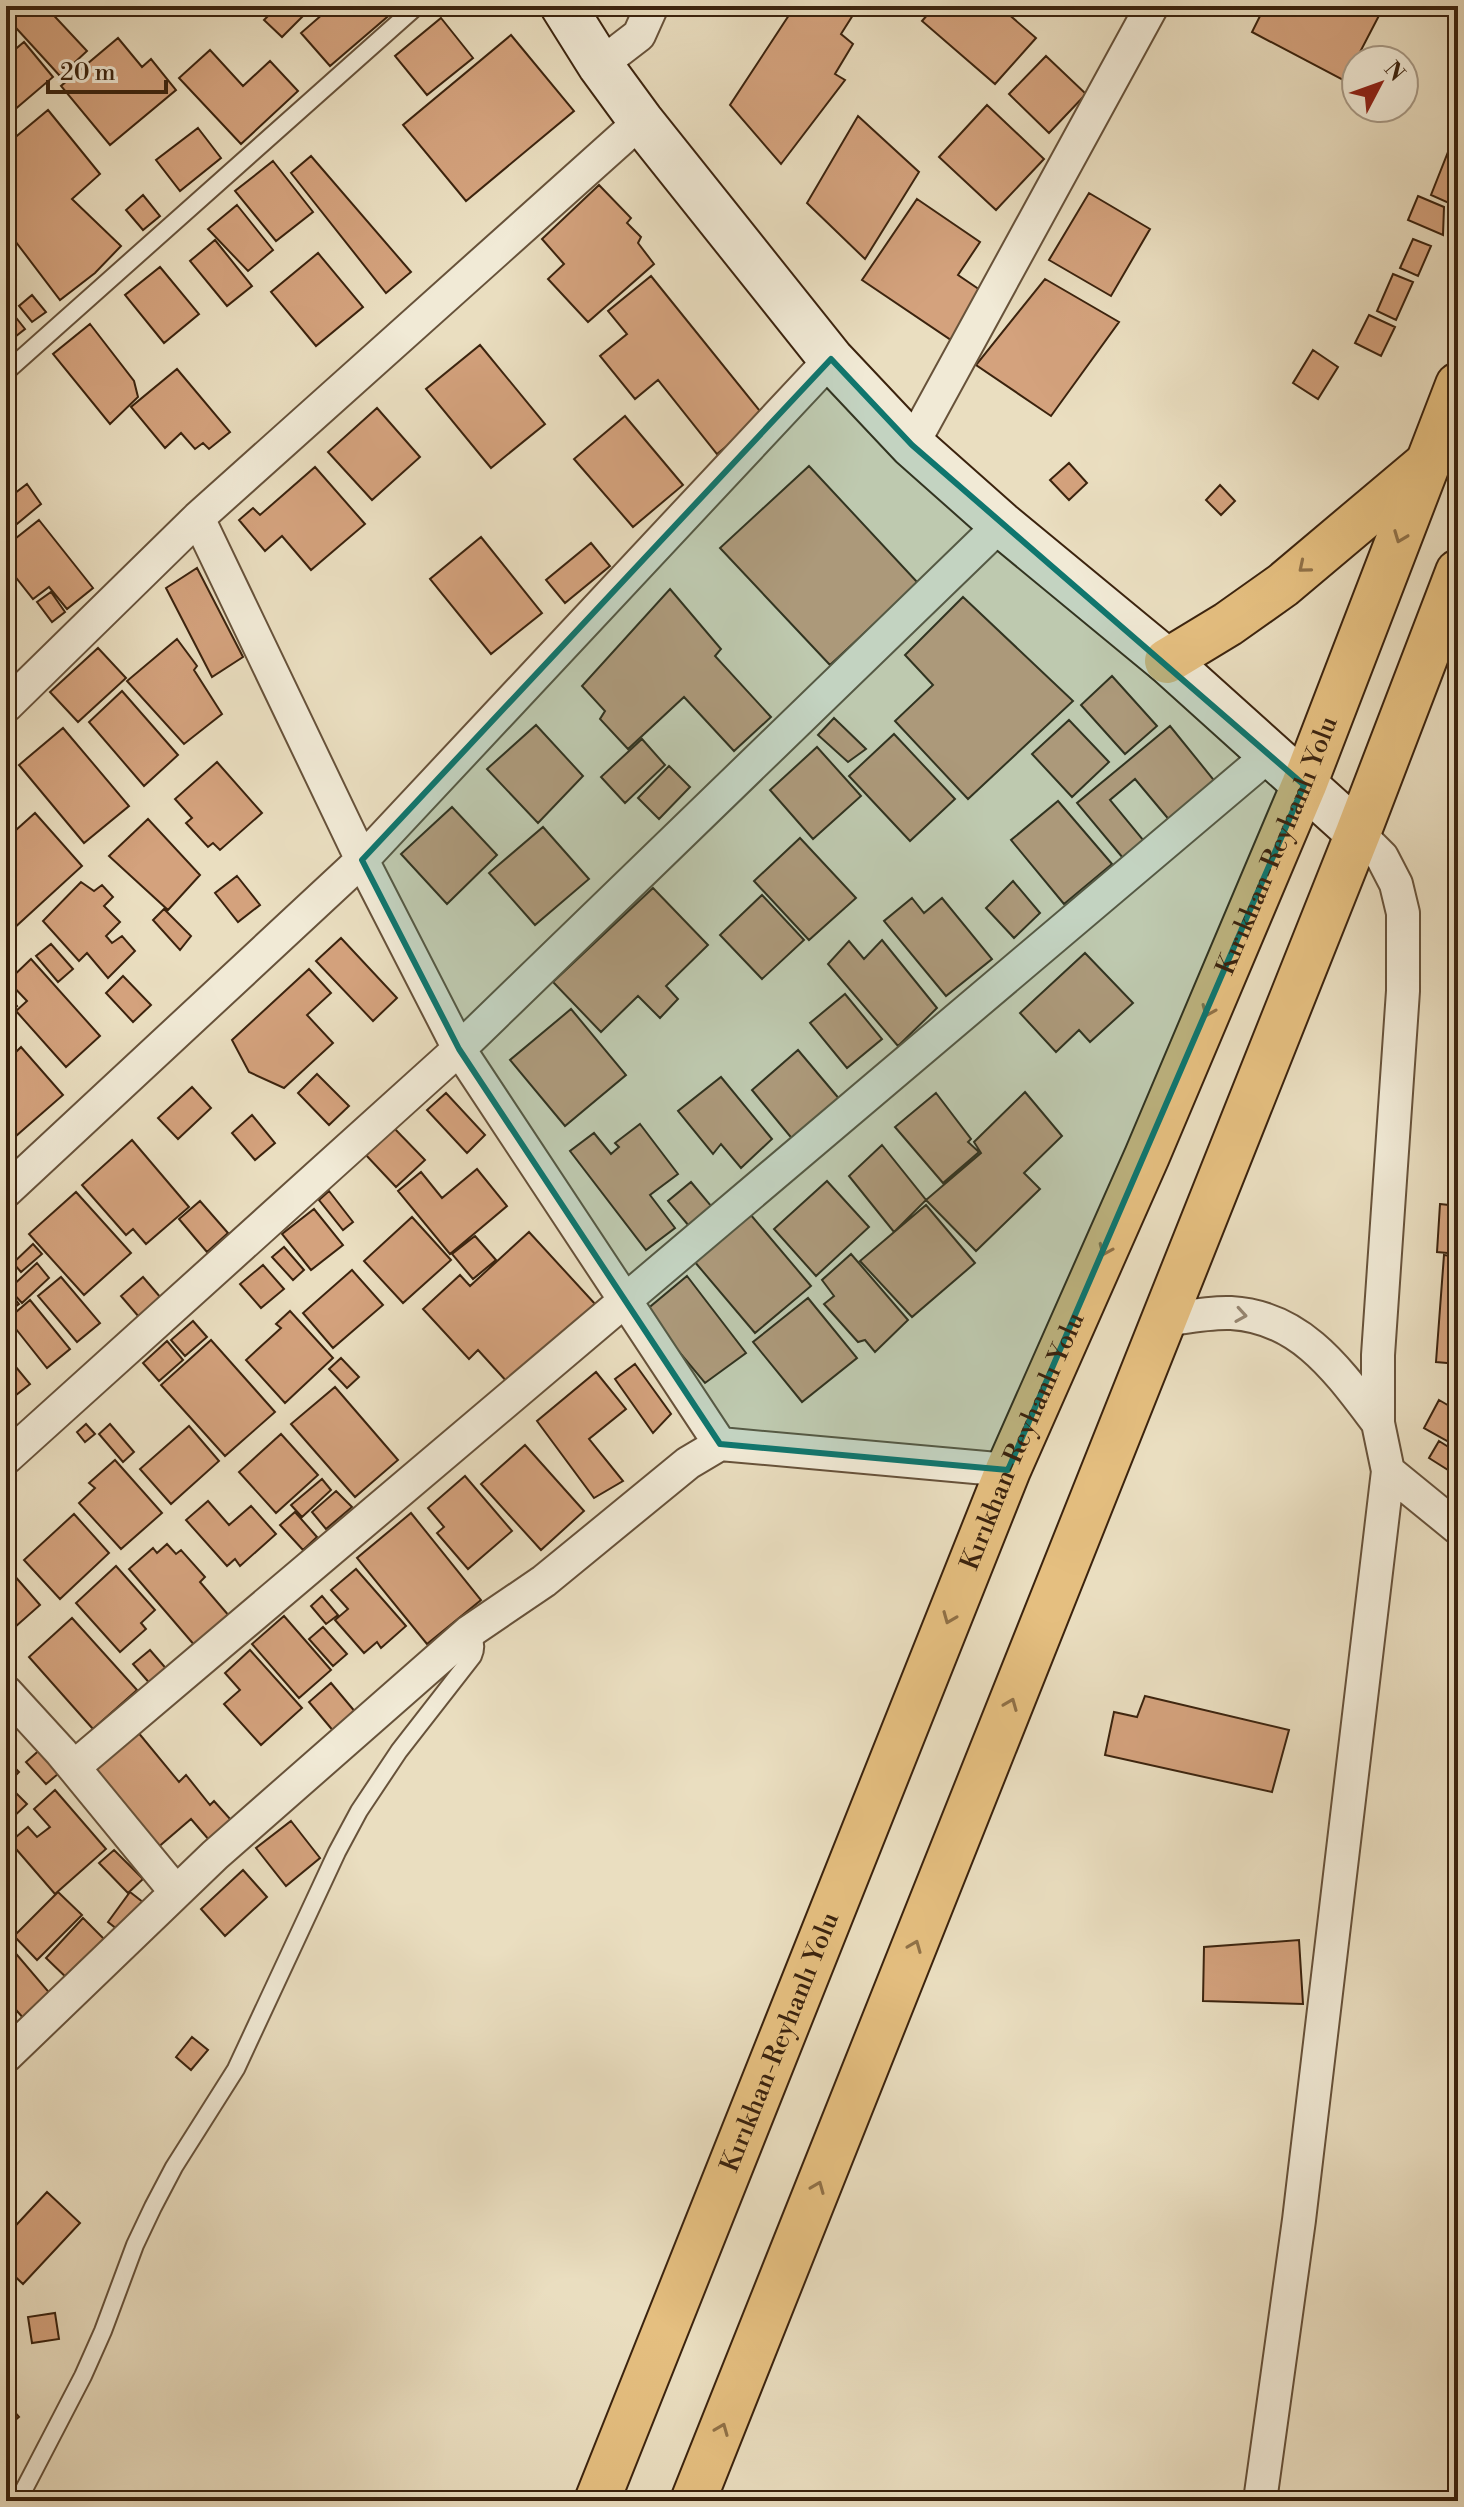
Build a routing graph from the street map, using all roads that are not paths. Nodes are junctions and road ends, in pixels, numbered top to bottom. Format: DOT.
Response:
graph roads {
  1 [pos="417,6"];
  2 [pos="563,6"];
  3 [pos="652,6"];
  4 [pos="1152,6"];
  5 [pos="600,65"];
  6 [pos="641,121"];
  7 [pos="831,359"];
  8 [pos="6,372"];
  9 [pos="1458,385"];
  10 [pos="912,445"];
  11 [pos="1428,463"];
  12 [pos="198,518"];
  13 [pos="1001,524"];
  14 [pos="1458,572"];
  15 [pos="1167,661"];
  16 [pos="6,706"];
  17 [pos="1269,755"];
  18 [pos="1304,785"];
  19 [pos="1358,833"];
  20 [pos="362,860"];
  21 [pos="459,1049"];
  22 [pos="6,1191"];
  23 [pos="624,1302"];
  24 [pos="1164,1320"];
  25 [pos="1378,1423"];
  26 [pos="720,1444"];
  27 [pos="6,1458"];
  28 [pos="1008,1470"];
  29 [pos="1388,1471"];
  30 [pos="1458,1528"];
  31 [pos="469,1632"];
  32 [pos="6,1692"];
  33 [pos="74,1767"];
  34 [pos="176,1892"];
  35 [pos="6,2056"];
  36 [pos="18,2501"];
  37 [pos="597,2501"];
  38 [pos="693,2501"];
  39 [pos="1260,2501"];
  1 -- 8 [label="lane"];
  2 -- 5 [label="main road"];
  3 -- 5 [label="street"];
  4 -- 10 [label="street"];
  5 -- 6 [label="main road"];
  6 -- 7 [label="main road"];
  6 -- 12 [label="street"];
  7 -- 10 [label="main road"];
  7 -- 20 [label="street"];
  9 -- 11 [label="highway, Kırıkhan-Reyhanlı Yolu"];
  10 -- 13 [label="main road"];
  11 -- 15 [label="highway, one-way"];
  11 -- 18 [label="highway, Kırıkhan-Reyhanlı Yolu, one-way"];
  12 -- 16 [label="street"];
  12 -- 20 [label="street"];
  13 -- 15 [label="main road"];
  13 -- 21 [label="street"];
  14 -- 19 [label="highway"];
  15 -- 17 [label="main road"];
  17 -- 18 [label="main road"];
  17 -- 23 [label="street"];
  18 -- 19 [label="main road"];
  18 -- 28 [label="highway, Kırıkhan-Reyhanlı Yolu, one-way"];
  19 -- 24 [label="highway"];
  19 -- 25 [label="street"];
  20 -- 21 [label="street"];
  20 -- 22 [label="street"];
  21 -- 23 [label="street"];
  21 -- 27 [label="street"];
  23 -- 26 [label="street"];
  23 -- 33 [label="street"];
  24 -- 25 [label="street, one-way"];
  38 -- 24 [label="highway, one-way"];
  25 -- 29 [label="street"];
  26 -- 28 [label="street"];
  26 -- 31 [label="street"];
  28 -- 37 [label="highway, Kırıkhan-Reyhanlı Yolu, one-way"];
  29 -- 30 [label="street"];
  29 -- 39 [label="street"];
  31 -- 34 [label="street"];
  31 -- 36 [label="lane"];
  32 -- 33 [label="street"];
  33 -- 34 [label="street"];
  34 -- 35 [label="street"];
}
